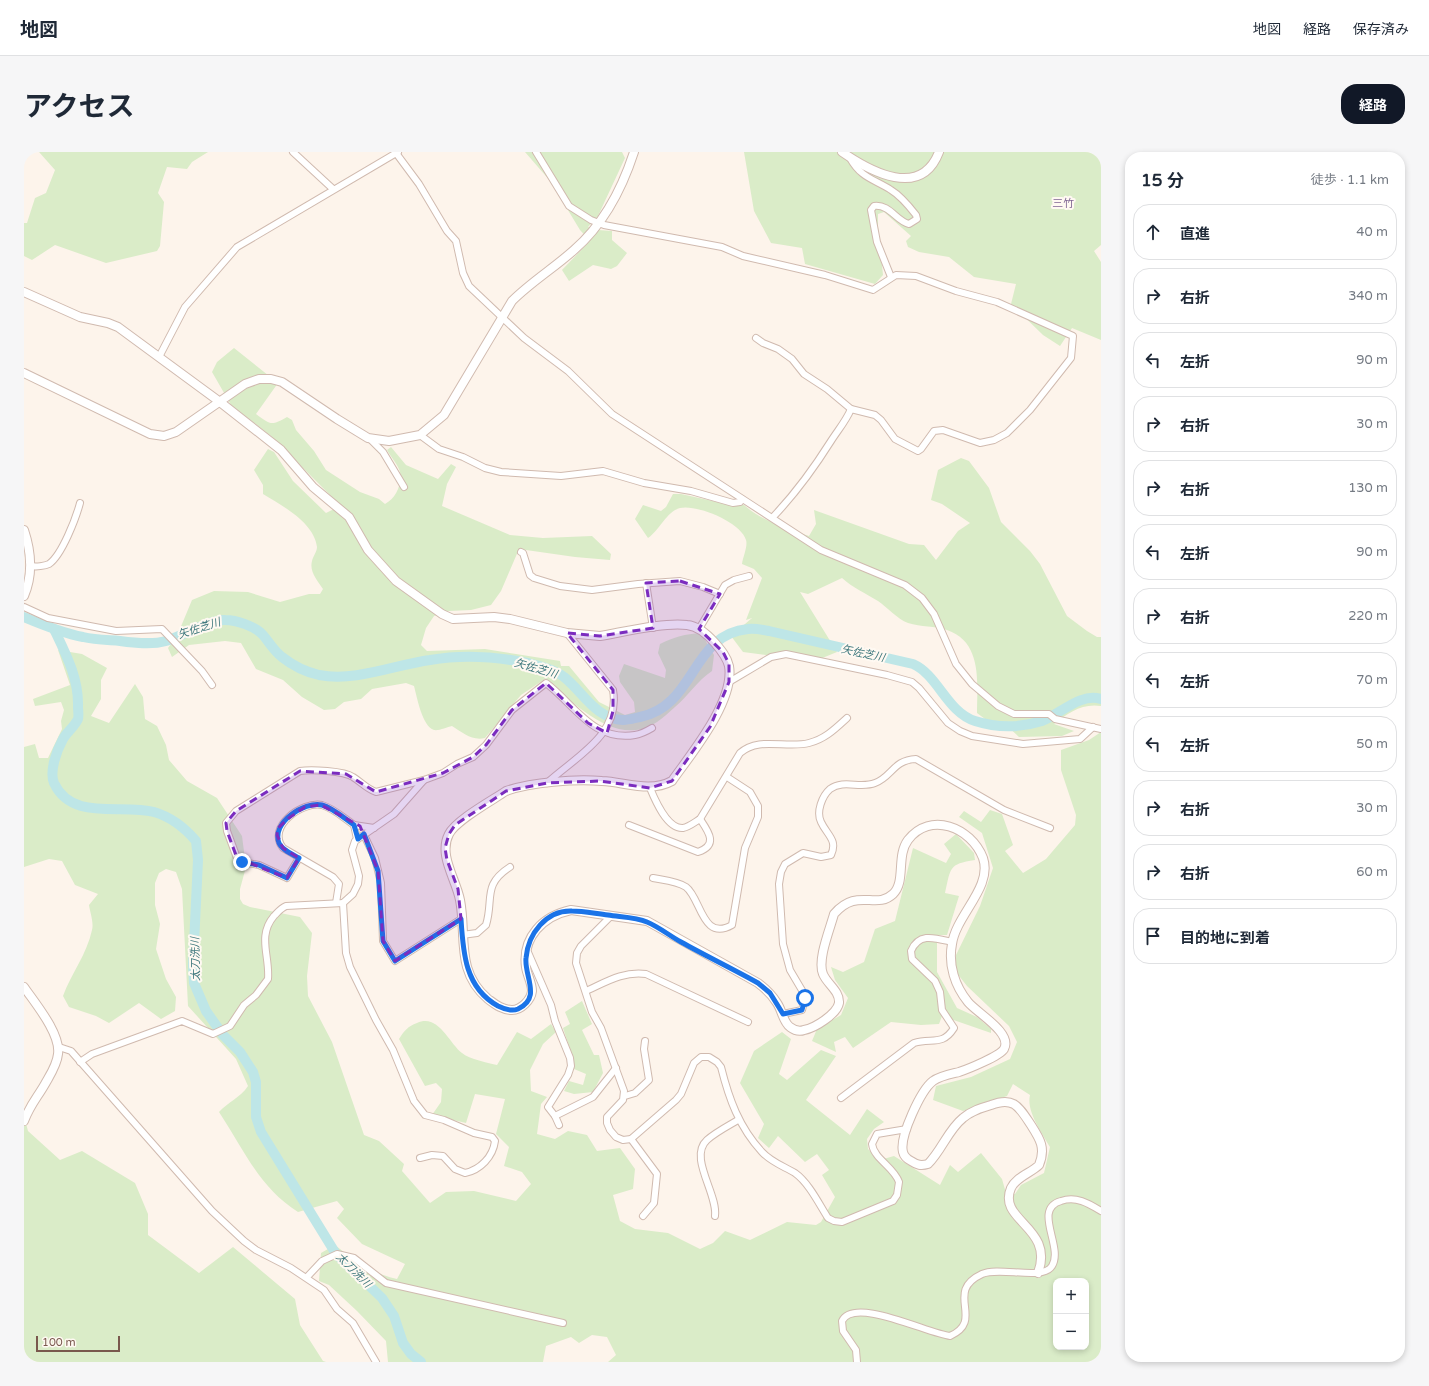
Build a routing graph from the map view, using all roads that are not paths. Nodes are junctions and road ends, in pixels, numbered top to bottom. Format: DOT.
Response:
graph roads {
  1 [pos="293,152"];
  2 [pos="536,152"];
  3 [pos="634,152"];
  4 [pos="940,152"];
  5 [pos="397,153"];
  6 [pos="846,154"];
  7 [pos="333,189"];
  8 [pos="599,223"];
  9 [pos="891,278"];
  10 [pos="24,292"];
  11 [pos="502,316"];
  12 [pos="756,338"];
  13 [pos="159,357"];
  14 [pos="24,373"];
  15 [pos="220,402"];
  16 [pos="851,409"];
  17 [pos="420,436"];
  18 [pos="368,438"];
  19 [pos="404,487"];
  20 [pos="742,499"];
  21 [pos="80,502"];
  22 [pos="774,517"];
  23 [pos="24,530"];
  24 [pos="520,552"];
  25 [pos="31,566"];
  26 [pos="749,576"];
  27 [pos="646,583"];
  28 [pos="720,594"];
  29 [pos="24,596"];
  30 [pos="24,607"];
  31 [pos="653,628"];
  32 [pos="699,629"];
  33 [pos="567,633"];
  34 [pos="729,682"];
  35 [pos="212,685"];
  36 [pos="847,718"];
  37 [pos="1093,727"];
  38 [pos="652,728"];
  39 [pos="1101,729"];
  40 [pos="605,732"];
  41 [pos="727,777"];
  42 [pos="424,780"];
  43 [pos="547,783"];
  44 [pos="650,788"];
  45 [pos="700,819"];
  46 [pos="354,825"];
  47 [pos="629,826"];
  48 [pos="374,828"];
  49 [pos="1050,828"];
  50 [pos="364,834"];
  51 [pos="358,839"];
  52 [pos="299,858"];
  53 [pos="510,868"];
  54 [pos="653,878"];
  55 [pos="336,903"];
  56 [pos="343,903"];
  57 [pos="611,916"];
  58 [pos="461,919"];
  59 [pos="462,935"];
  60 [pos="952,942"];
  61 [pos="527,950"];
  62 [pos="24,987"];
  63 [pos="586,991"];
  64 [pos="783,1014"];
  65 [pos="748,1022"];
  66 [pos="645,1041"];
  67 [pos="59,1047"];
  68 [pos="80,1062"];
  69 [pos="616,1068"];
  70 [pos="624,1096"];
  71 [pos="842,1098"];
  72 [pos="27,1105"];
  73 [pos="555,1116"];
  74 [pos="738,1120"];
  75 [pos="24,1121"];
  76 [pos="559,1125"];
  77 [pos="907,1129"];
  78 [pos="631,1139"];
  79 [pos="420,1158"];
  80 [pos="1101,1211"];
  81 [pos="643,1216"];
  82 [pos="715,1216"];
  83 [pos="1038,1273"];
  84 [pos="307,1278"];
  85 [pos="563,1323"];
  86 [pos="376,1362"];
  87 [pos="857,1362"];
  1 -- 7 [label="street"];
  2 -- 8 [label="street"];
  3 -- 8 [label="street"];
  4 -- 6 [label="street"];
  5 -- 7 [label="street"];
  5 -- 11 [label="street"];
  6 -- 9 [label="street"];
  7 -- 13 [label="street"];
  8 -- 9 [label="street"];
  8 -- 11 [label="street"];
  9 -- 16 [label="street"];
  10 -- 13 [label="street"];
  11 -- 17 [label="street"];
  11 -- 20 [label="street"];
  12 -- 16 [label="street"];
  13 -- 15 [label="street"];
  14 -- 15 [label="street"];
  15 -- 18 [label="street"];
  15 -- 33 [label="street"];
  16 -- 22 [label="street"];
  17 -- 18 [label="street"];
  17 -- 20 [label="street"];
  18 -- 19 [label="street"];
  20 -- 22 [label="street"];
  21 -- 25 [label="street"];
  22 -- 37 [label="street"];
  23 -- 25 [label="street"];
  24 -- 27 [label="street"];
  25 -- 29 [label="street"];
  26 -- 28 [label="street"];
  27 -- 28 [label="street"];
  27 -- 31 [label="street"];
  28 -- 32 [label="street"];
  30 -- 35 [label="street"];
  31 -- 32 [label="street"];
  31 -- 33 [label="street"];
  32 -- 34 [label="street"];
  33 -- 40 [label="street"];
  34 -- 37 [label="street"];
  34 -- 44 [label="street"];
  36 -- 41 [label="street"];
  37 -- 39 [label="street"];
  38 -- 40 [label="street"];
  40 -- 42 [label="street"];
  40 -- 43 [label="street"];
  41 -- 45 [label="street"];
  41 -- 54 [label="street"];
  42 -- 48 [label="street"];
  42 -- 52 [label="street"];
  43 -- 44 [label="street"];
  43 -- 58 [label="street"];
  44 -- 45 [label="street"];
  45 -- 47 [label="street"];
  46 -- 48 [label="street"];
  46 -- 51 [label="street"];
  46 -- 52 [label="street"];
  48 -- 50 [label="street"];
  49 -- 64 [label="street"];
  50 -- 51 [label="street"];
  50 -- 58 [label="street"];
  51 -- 56 [label="street"];
  52 -- 55 [label="street"];
  53 -- 59 [label="street"];
  55 -- 56 [label="street"];
  55 -- 68 [label="street"];
  56 -- 79 [label="street"];
  57 -- 61 [label="street"];
  57 -- 63 [label="street"];
  57 -- 64 [label="street"];
  58 -- 59 [label="street"];
  59 -- 61 [label="street"];
  60 -- 64 [label="street"];
  60 -- 71 [label="street"];
  60 -- 77 [label="street"];
  61 -- 73 [label="street"];
  62 -- 67 [label="street"];
  63 -- 65 [label="street"];
  63 -- 69 [label="street"];
  66 -- 70 [label="street"];
  67 -- 68 [label="street"];
  67 -- 72 [label="street"];
  68 -- 84 [label="street"];
  69 -- 70 [label="street"];
  69 -- 73 [label="street"];
  70 -- 78 [label="street"];
  72 -- 75 [label="street"];
  73 -- 76 [label="street"];
  74 -- 77 [label="street"];
  74 -- 78 [label="street"];
  74 -- 82 [label="street"];
  77 -- 83 [label="street"];
  78 -- 81 [label="street"];
  80 -- 83 [label="street"];
  83 -- 87 [label="street"];
  84 -- 85 [label="street"];
  84 -- 86 [label="street"];
}
